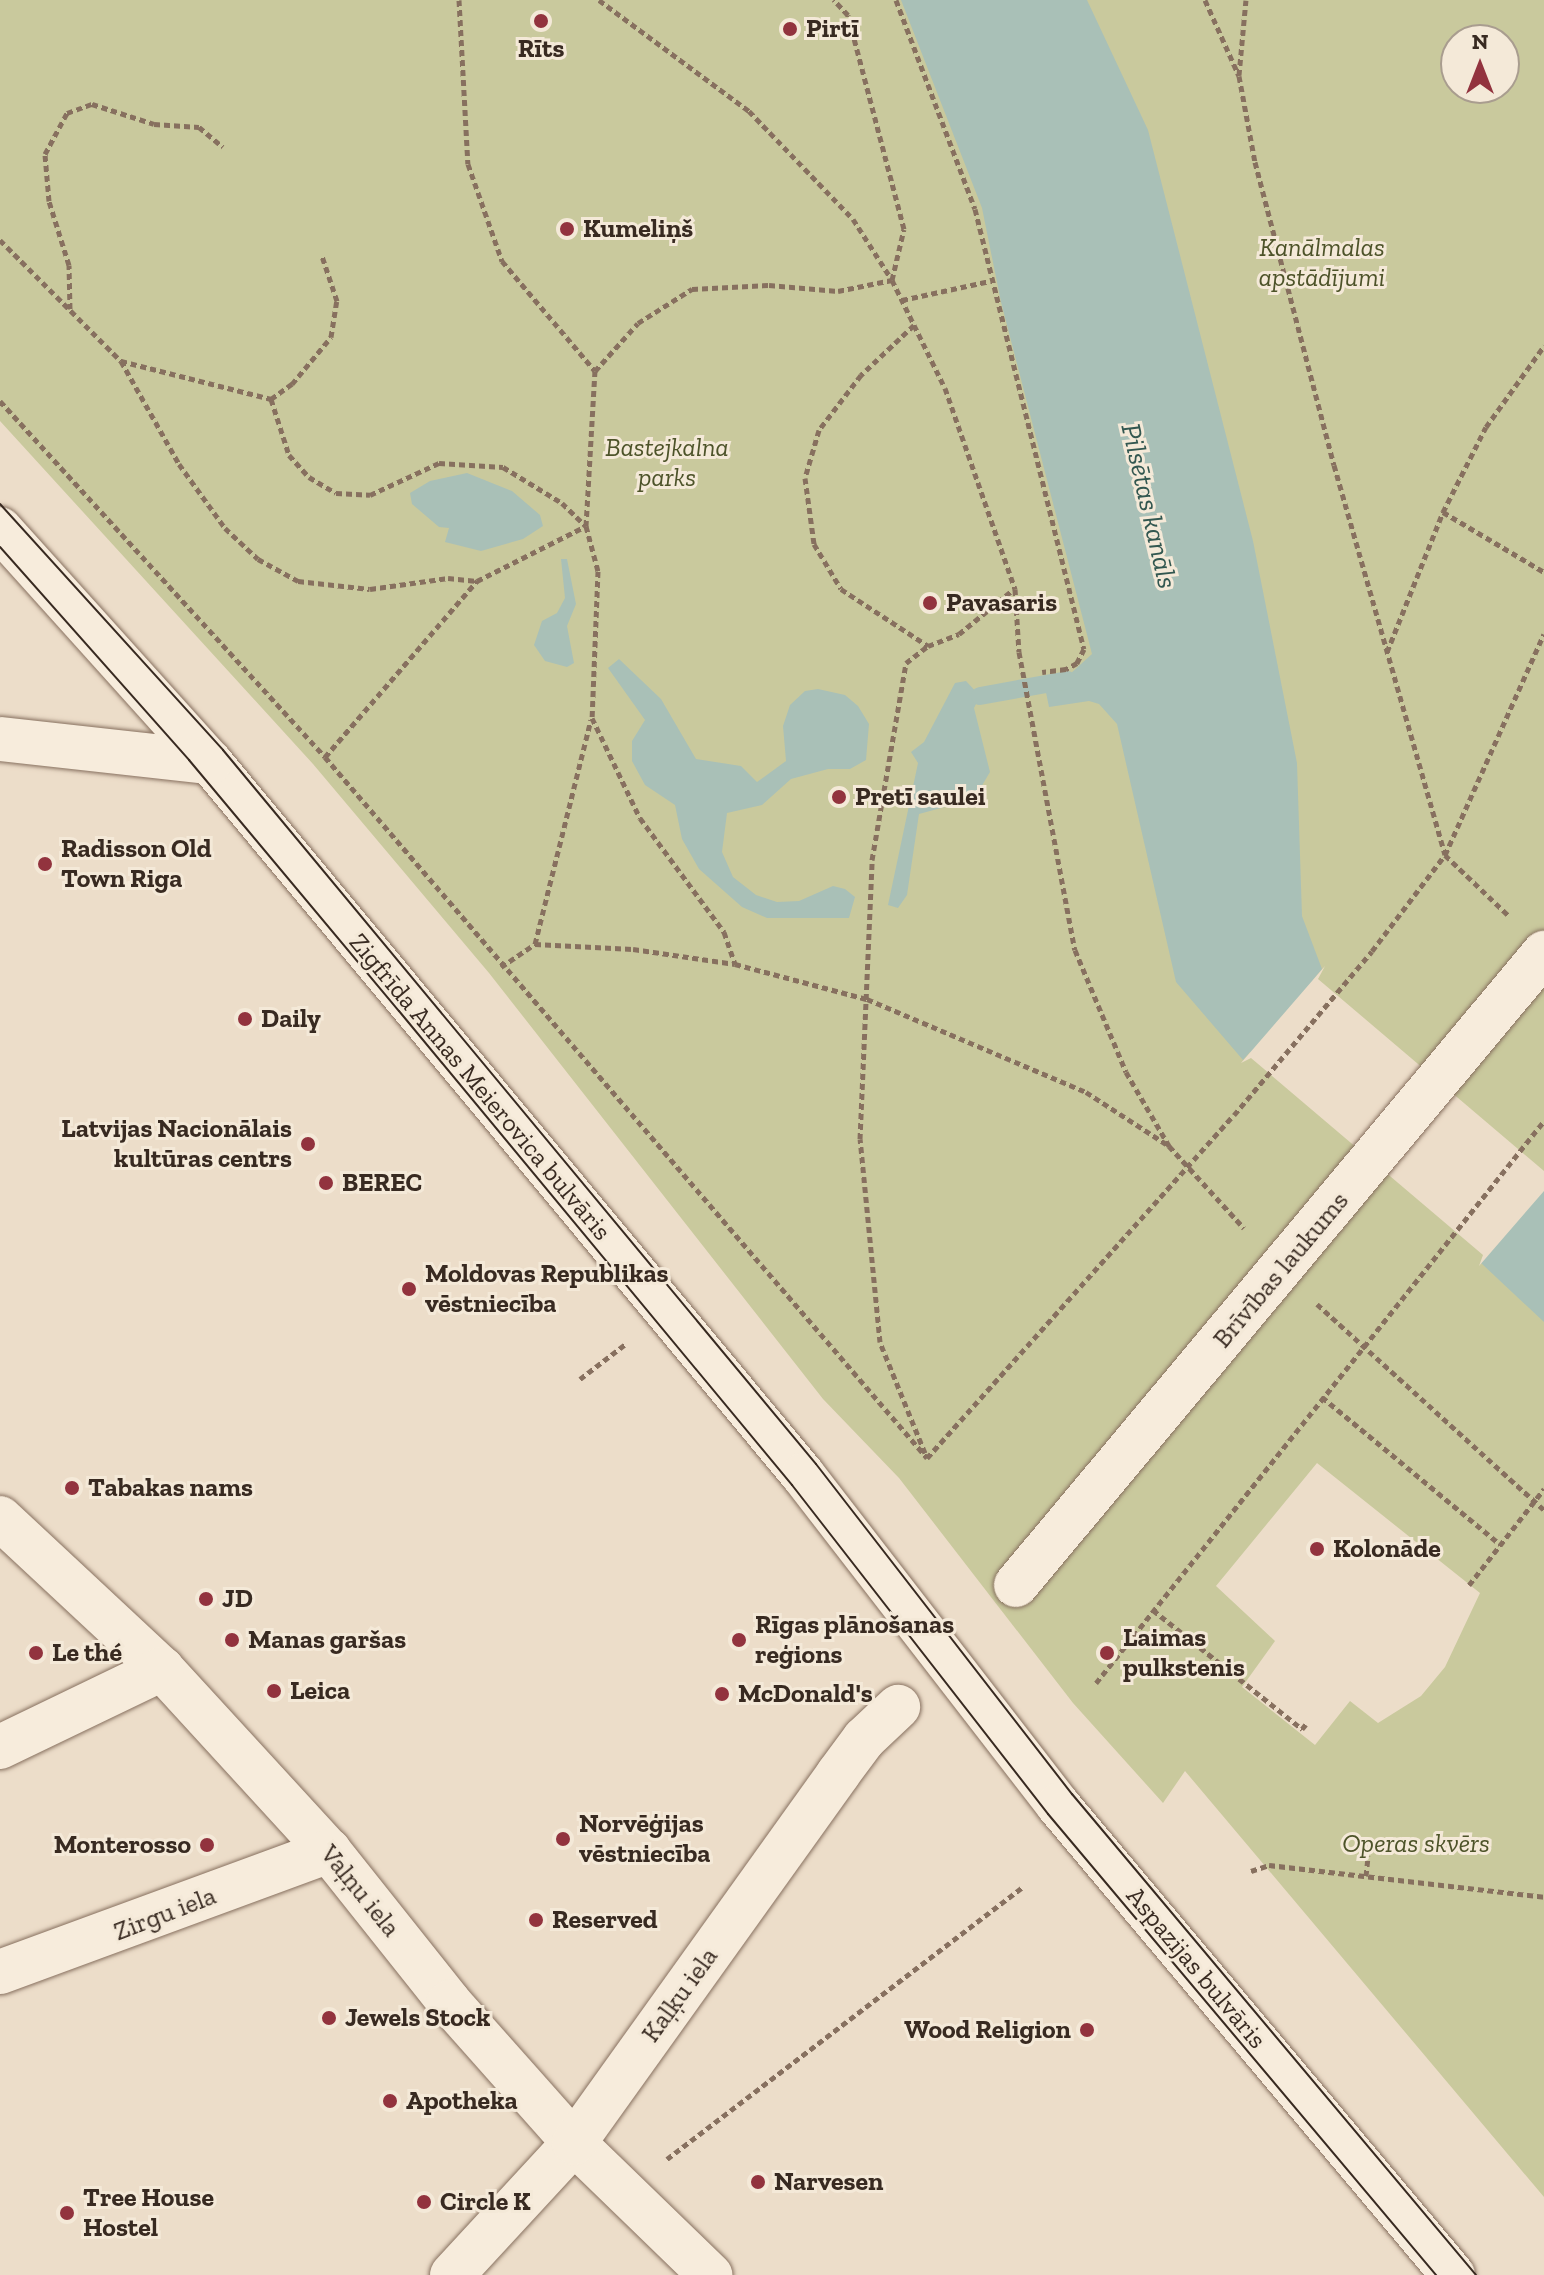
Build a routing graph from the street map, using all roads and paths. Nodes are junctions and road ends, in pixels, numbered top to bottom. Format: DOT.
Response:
graph roads {
  1 [pos="459,0"];
  2 [pos="599,0"];
  3 [pos="834,0"];
  4 [pos="896,0"];
  5 [pos="1205,0"];
  6 [pos="1246,0"];
  7 [pos="1239,76"];
  8 [pos="223,147"];
  9 [pos="0,240"];
  10 [pos="322,256"];
  11 [pos="892,280"];
  12 [pos="990,281"];
  13 [pos="902,300"];
  14 [pos="70,309"];
  15 [pos="914,325"];
  16 [pos="1544,346"];
  17 [pos="121,361"];
  18 [pos="595,371"];
  19 [pos="271,399"];
  20 [pos="0,401"];
  21 [pos="1443,512"];
  22 [pos="586,526"];
  23 [pos="0,529"];
  24 [pos="1544,572"];
  25 [pos="477,581"];
  26 [pos="1015,589"];
  27 [pos="1544,634"];
  28 [pos="928,646"];
  29 [pos="1386,653"];
  30 [pos="1042,672"];
  31 [pos="592,718"];
  32 [pos="0,739"];
  33 [pos="325,757"];
  34 [pos="210,762"];
  35 [pos="1445,855"];
  36 [pos="1533,941"];
  37 [pos="535,944"];
  38 [pos="735,964"];
  39 [pos="501,967"];
  40 [pos="867,999"];
  41 [pos="1544,1121"];
  42 [pos="1392,1371"];
  43 [pos="1322,1397"];
  44 [pos="927,1458"];
  45 [pos="1544,1489"];
  46 [pos="1535,1500"];
  47 [pos="1544,1510"];
  48 [pos="0,1518"];
  49 [pos="1500,1544"];
  50 [pos="1016,1585"];
  51 [pos="1469,1585"];
  52 [pos="1153,1610"];
  53 [pos="945,1657"];
  54 [pos="162,1669"];
  55 [pos="1096,1683"];
  56 [pos="898,1707"];
  57 [pos="1306,1724"];
  58 [pos="0,1747"];
  59 [pos="329,1851"];
  60 [pos="1368,1856"];
  61 [pos="1251,1871"];
  62 [pos="1366,1876"];
  63 [pos="1024,1886"];
  64 [pos="1544,1897"];
  65 [pos="0,1972"];
  66 [pos="574,2143"];
  67 [pos="625,2192"];
  68 [pos="1433,2272"];
  69 [pos="452,2275"];
  70 [pos="710,2275"];
  1 -- 18 [label="path"];
  2 -- 11 [label="path"];
  3 -- 11 [label="path"];
  4 -- 12 [label="path"];
  5 -- 7 [label="path"];
  6 -- 7 [label="path"];
  7 -- 29 [label="path"];
  8 -- 14 [label="path"];
  9 -- 14 [label="path"];
  10 -- 19 [label="path"];
  11 -- 13 [label="path"];
  11 -- 18 [label="path"];
  12 -- 13 [label="path"];
  12 -- 30 [label="path"];
  13 -- 15 [label="path"];
  14 -- 17 [label="path"];
  15 -- 26 [label="path"];
  15 -- 28 [label="path"];
  16 -- 21 [label="path"];
  17 -- 19 [label="path"];
  17 -- 25 [label="path"];
  18 -- 22 [label="path"];
  19 -- 22 [label="path"];
  20 -- 33 [label="path"];
  21 -- 24 [label="path"];
  21 -- 29 [label="path"];
  22 -- 25 [label="path"];
  22 -- 31 [label="path"];
  23 -- 34 [label="street, Zigfrīda Annas Meierovica bulvāris"];
  25 -- 33 [label="path"];
  26 -- 28 [label="path"];
  26 -- 40 [label="path"];
  27 -- 35 [label="path"];
  28 -- 40 [label="path"];
  29 -- 35 [label="path"];
  31 -- 37 [label="path"];
  31 -- 38 [label="path"];
  32 -- 34 [label="street"];
  33 -- 39 [label="path"];
  34 -- 53 [label="street, Zigfrīda Annas Meierovica bulvāris"];
  35 -- 36 [label="path"];
  35 -- 44 [label="path"];
  36 -- 50 [label="street, Brīvības laukums"];
  37 -- 38 [label="path"];
  37 -- 39 [label="path"];
  38 -- 40 [label="path"];
  39 -- 44 [label="path"];
  40 -- 44 [label="path"];
  41 -- 43 [label="path"];
  42 -- 46 [label="path"];
  43 -- 49 [label="path"];
  43 -- 52 [label="path"];
  45 -- 46 [label="path"];
  46 -- 47 [label="path"];
  46 -- 49 [label="path"];
  48 -- 54 [label="street, Vaļņu iela"];
  49 -- 51 [label="path"];
  52 -- 55 [label="path"];
  52 -- 57 [label="path"];
  53 -- 68 [label="street, Aspazijas bulvāris"];
  54 -- 58 [label="street"];
  54 -- 59 [label="street, Vaļņu iela"];
  56 -- 66 [label="street, Kaļķu iela"];
  59 -- 65 [label="street, Zirgu iela"];
  59 -- 66 [label="street, Vaļņu iela"];
  60 -- 62 [label="path"];
  61 -- 62 [label="path"];
  62 -- 64 [label="path"];
  63 -- 67 [label="path"];
  66 -- 67 [label="street, Vaļņu iela"];
  66 -- 69 [label="street, Kaļķu iela"];
  67 -- 70 [label="street, Vaļņu iela"];
}
